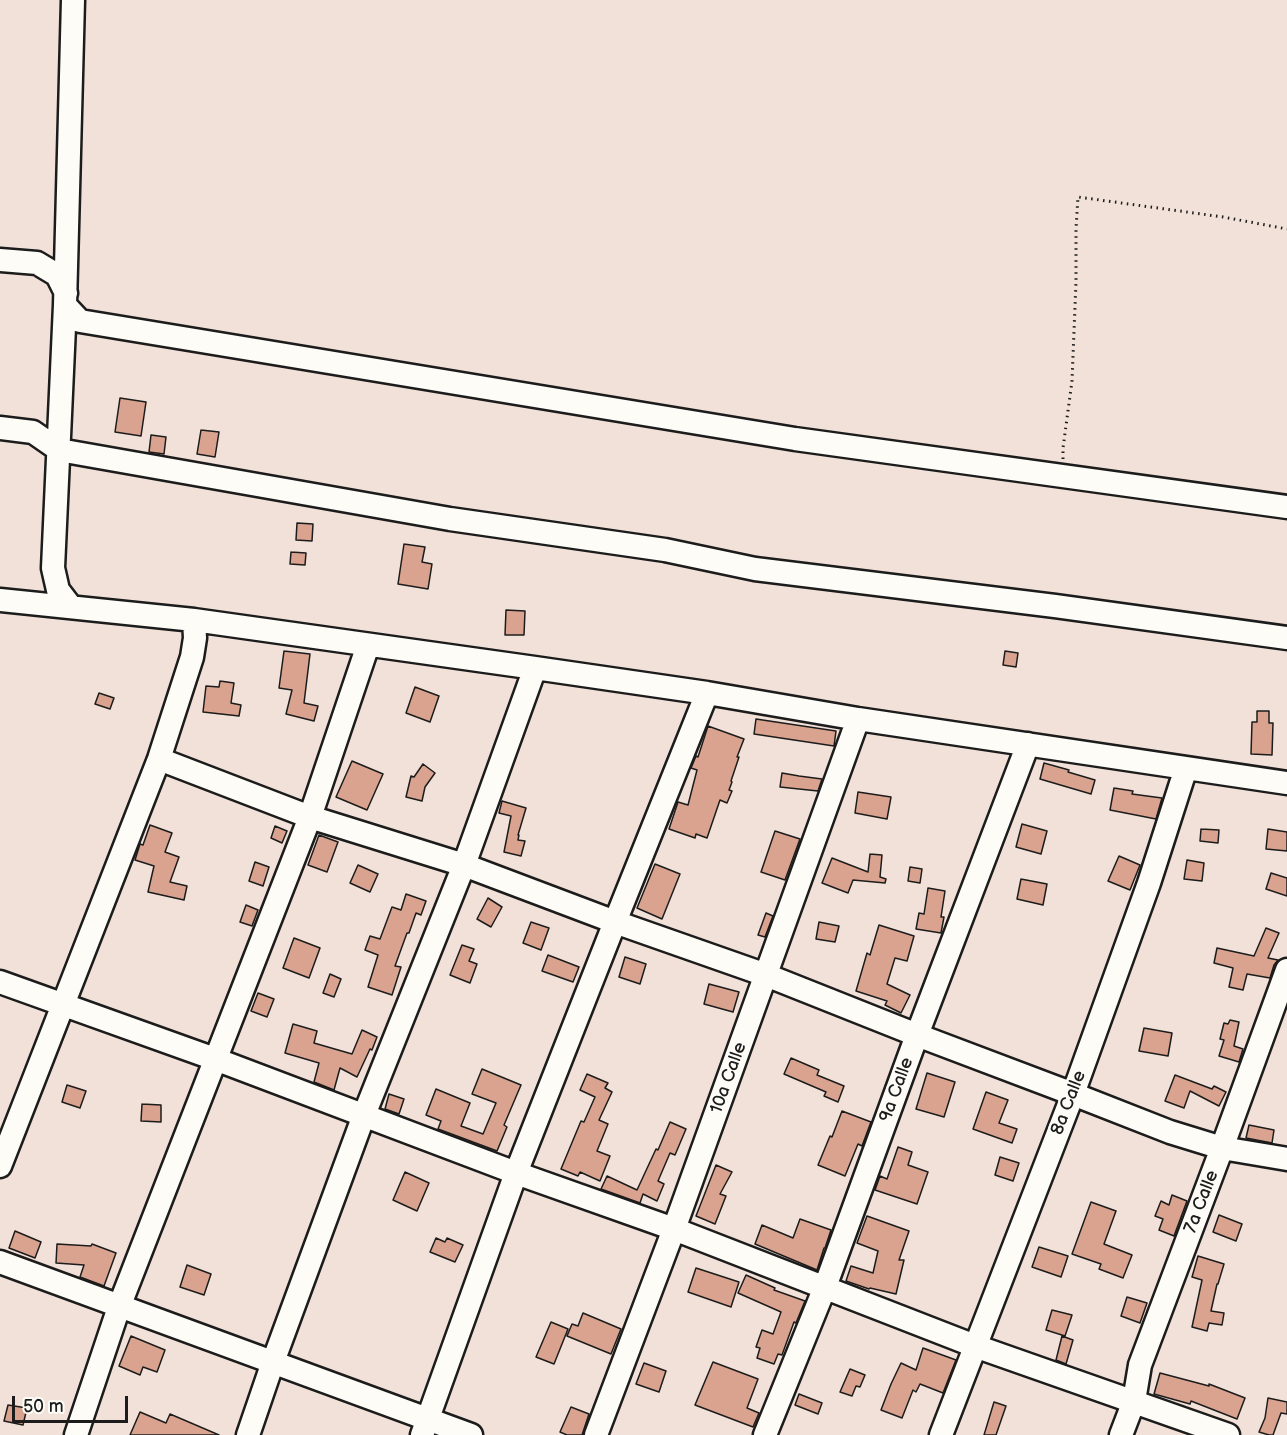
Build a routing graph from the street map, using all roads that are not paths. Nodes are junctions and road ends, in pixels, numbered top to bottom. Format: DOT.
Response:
graph roads {
  1 [pos="74,0"];
  2 [pos="0,261"];
  3 [pos="66,299"];
  4 [pos="0,428"];
  5 [pos="58,450"];
  6 [pos="1287,507"];
  7 [pos="0,600"];
  8 [pos="71,607"];
  9 [pos="194,620"];
  10 [pos="1287,638"];
  11 [pos="368,645"];
  12 [pos="535,669"];
  13 [pos="707,693"];
  14 [pos="858,719"];
  15 [pos="1028,744"];
  16 [pos="159,759"];
  17 [pos="1186,768"];
  18 [pos="1287,783"];
  19 [pos="310,817"];
  20 [pos="464,865"];
  21 [pos="615,922"];
  22 [pos="1287,970"];
  23 [pos="766,975"];
  24 [pos="0,982"];
  25 [pos="63,1004"];
  26 [pos="917,1035"];
  27 [pos="215,1059"];
  28 [pos="1073,1094"];
  29 [pos="364,1115"];
  30 [pos="1222,1148"];
  31 [pos="1287,1159"];
  32 [pos="0,1166"];
  33 [pos="516,1173"];
  34 [pos="674,1229"];
  35 [pos="0,1262"];
  36 [pos="825,1287"];
  37 [pos="119,1306"];
  38 [pos="975,1346"];
  39 [pos="273,1362"];
  40 [pos="1134,1401"];
  41 [pos="425,1427"];
  42 [pos="75,1435"];
  43 [pos="248,1435"];
  44 [pos="471,1435"];
  45 [pos="596,1435"];
  46 [pos="765,1435"];
  47 [pos="942,1435"];
  48 [pos="1120,1435"];
  49 [pos="1228,1435"];
  1 -- 3 [label="street"];
  2 -- 3 [label="street"];
  3 -- 5 [label="street"];
  3 -- 6 [label="street"];
  4 -- 5 [label="street"];
  5 -- 8 [label="street"];
  5 -- 10 [label="street"];
  7 -- 8 [label="street"];
  8 -- 9 [label="street"];
  9 -- 11 [label="street"];
  9 -- 16 [label="street"];
  11 -- 12 [label="street"];
  11 -- 19 [label="street"];
  12 -- 13 [label="street"];
  12 -- 20 [label="street"];
  13 -- 14 [label="street"];
  13 -- 21 [label="street"];
  14 -- 15 [label="street"];
  14 -- 23 [label="street, 10a Calle"];
  15 -- 17 [label="street"];
  15 -- 26 [label="street, 9a Calle"];
  16 -- 19 [label="street"];
  16 -- 25 [label="street"];
  17 -- 18 [label="street"];
  17 -- 28 [label="street, 8a Calle"];
  19 -- 20 [label="street"];
  19 -- 27 [label="street"];
  20 -- 21 [label="street"];
  20 -- 29 [label="street"];
  21 -- 23 [label="street"];
  21 -- 33 [label="street"];
  22 -- 30 [label="street, 7a Calle"];
  23 -- 26 [label="street"];
  23 -- 34 [label="street, 10a Calle"];
  24 -- 25 [label="street"];
  25 -- 27 [label="street"];
  25 -- 32 [label="street"];
  26 -- 28 [label="street"];
  26 -- 36 [label="street, 9a Calle"];
  27 -- 29 [label="street"];
  27 -- 37 [label="street"];
  28 -- 30 [label="street"];
  28 -- 38 [label="street, 8a Calle"];
  29 -- 33 [label="street"];
  29 -- 39 [label="street"];
  30 -- 31 [label="street"];
  30 -- 40 [label="street, 7a Calle"];
  33 -- 34 [label="street"];
  33 -- 41 [label="street"];
  34 -- 36 [label="street"];
  34 -- 45 [label="street, 10a Calle"];
  35 -- 37 [label="street"];
  36 -- 38 [label="street"];
  36 -- 46 [label="street, 9a Calle"];
  37 -- 39 [label="street"];
  37 -- 42 [label="street"];
  38 -- 40 [label="street"];
  38 -- 47 [label="street, 8a Calle"];
  39 -- 41 [label="street"];
  39 -- 43 [label="street"];
  40 -- 48 [label="street, 7a Calle"];
  40 -- 49 [label="street"];
  41 -- 44 [label="street"];
}
